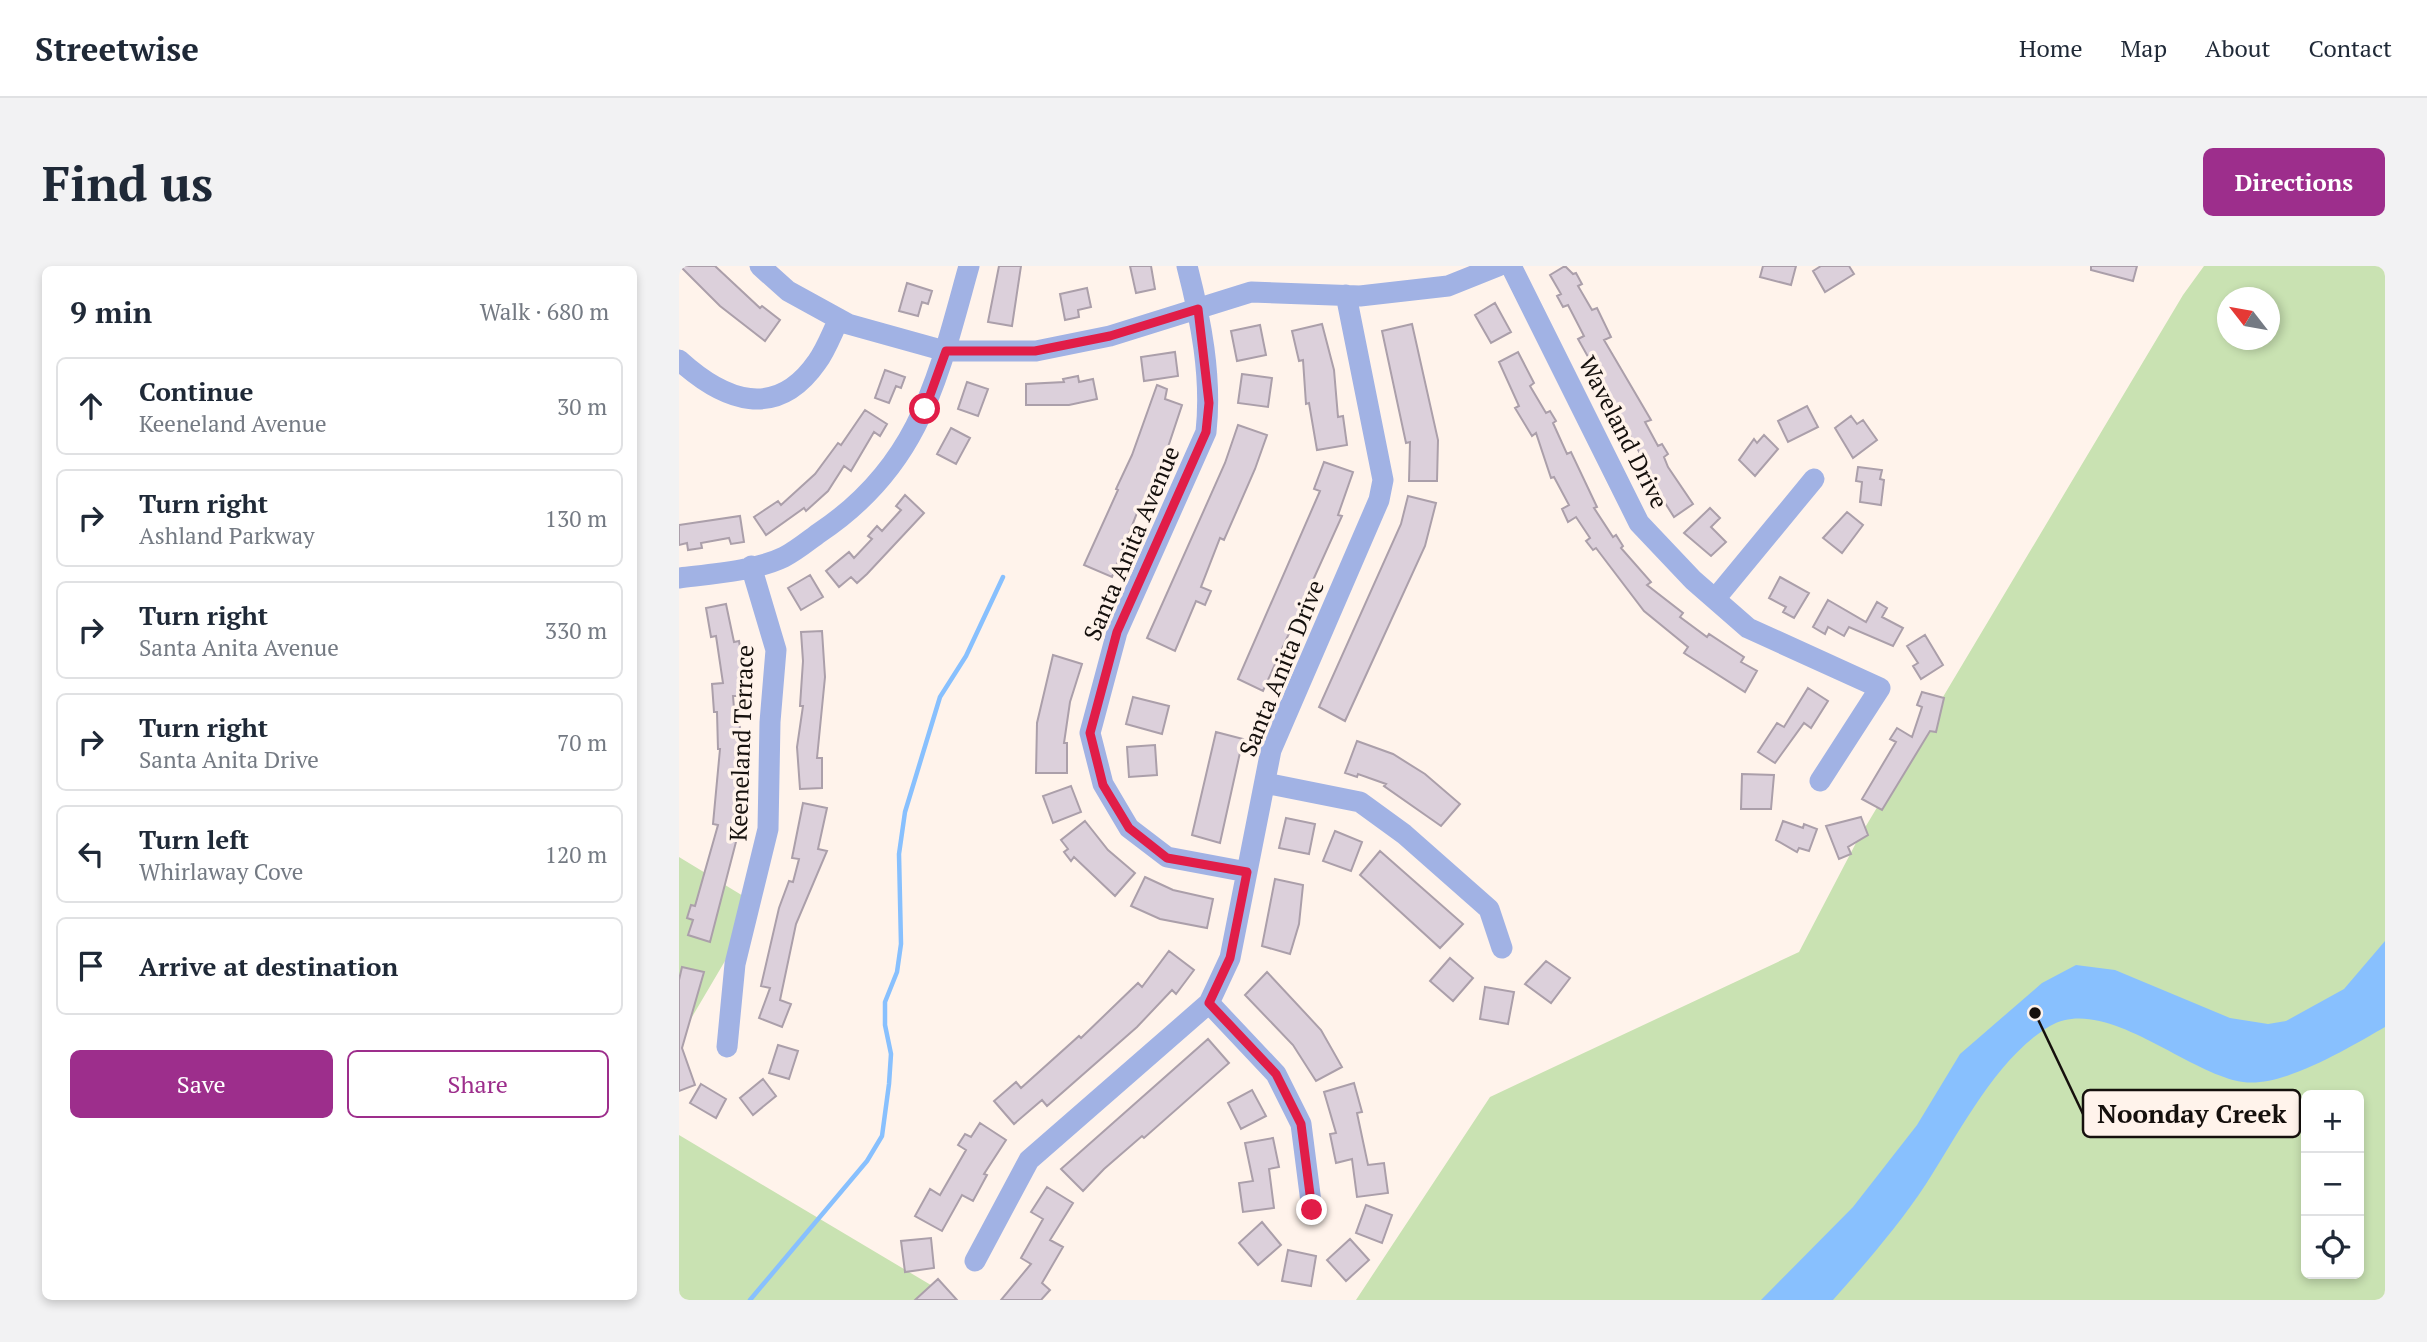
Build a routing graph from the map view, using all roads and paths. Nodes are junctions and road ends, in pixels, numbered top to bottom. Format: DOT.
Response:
graph roads {
  1 [pos="760,266"];
  2 [pos="969,266"];
  3 [pos="1187,266"];
  4 [pos="1498,266"];
  5 [pos="1511,266"];
  6 [pos="1346,295"];
  7 [pos="1198,309"];
  8 [pos="839,319"];
  9 [pos="946,351"];
  10 [pos="679,360"];
  11 [pos="1814,479"];
  12 [pos="751,566"];
  13 [pos="679,578"];
  14 [pos="1714,599"];
  15 [pos="1820,781"];
  16 [pos="1265,783"];
  17 [pos="1247,872"];
  18 [pos="1502,948"];
  19 [pos="1209,1003"];
  20 [pos="727,1047"];
  21 [pos="1312,1210"];
  22 [pos="975,1261"];
  1 -- 8 [label="street"];
  2 -- 9 [label="street"];
  3 -- 7 [label="street, Santa Anita Avenue"];
  4 -- 6 [label="street"];
  5 -- 14 [label="street, Waveland Drive"];
  6 -- 7 [label="street"];
  6 -- 16 [label="street, Santa Anita Drive"];
  7 -- 9 [label="street"];
  7 -- 17 [label="street, Santa Anita Avenue"];
  8 -- 9 [label="street"];
  8 -- 10 [label="street"];
  9 -- 12 [label="street"];
  11 -- 14 [label="street"];
  12 -- 13 [label="street"];
  12 -- 20 [label="street, Keeneland Terrace"];
  14 -- 15 [label="street, Waveland Drive"];
  16 -- 17 [label="street, Santa Anita Drive"];
  16 -- 18 [label="street"];
  17 -- 19 [label="street, Santa Anita Drive"];
  19 -- 21 [label="street"];
  19 -- 22 [label="street, Santa Anita Drive"];
}
